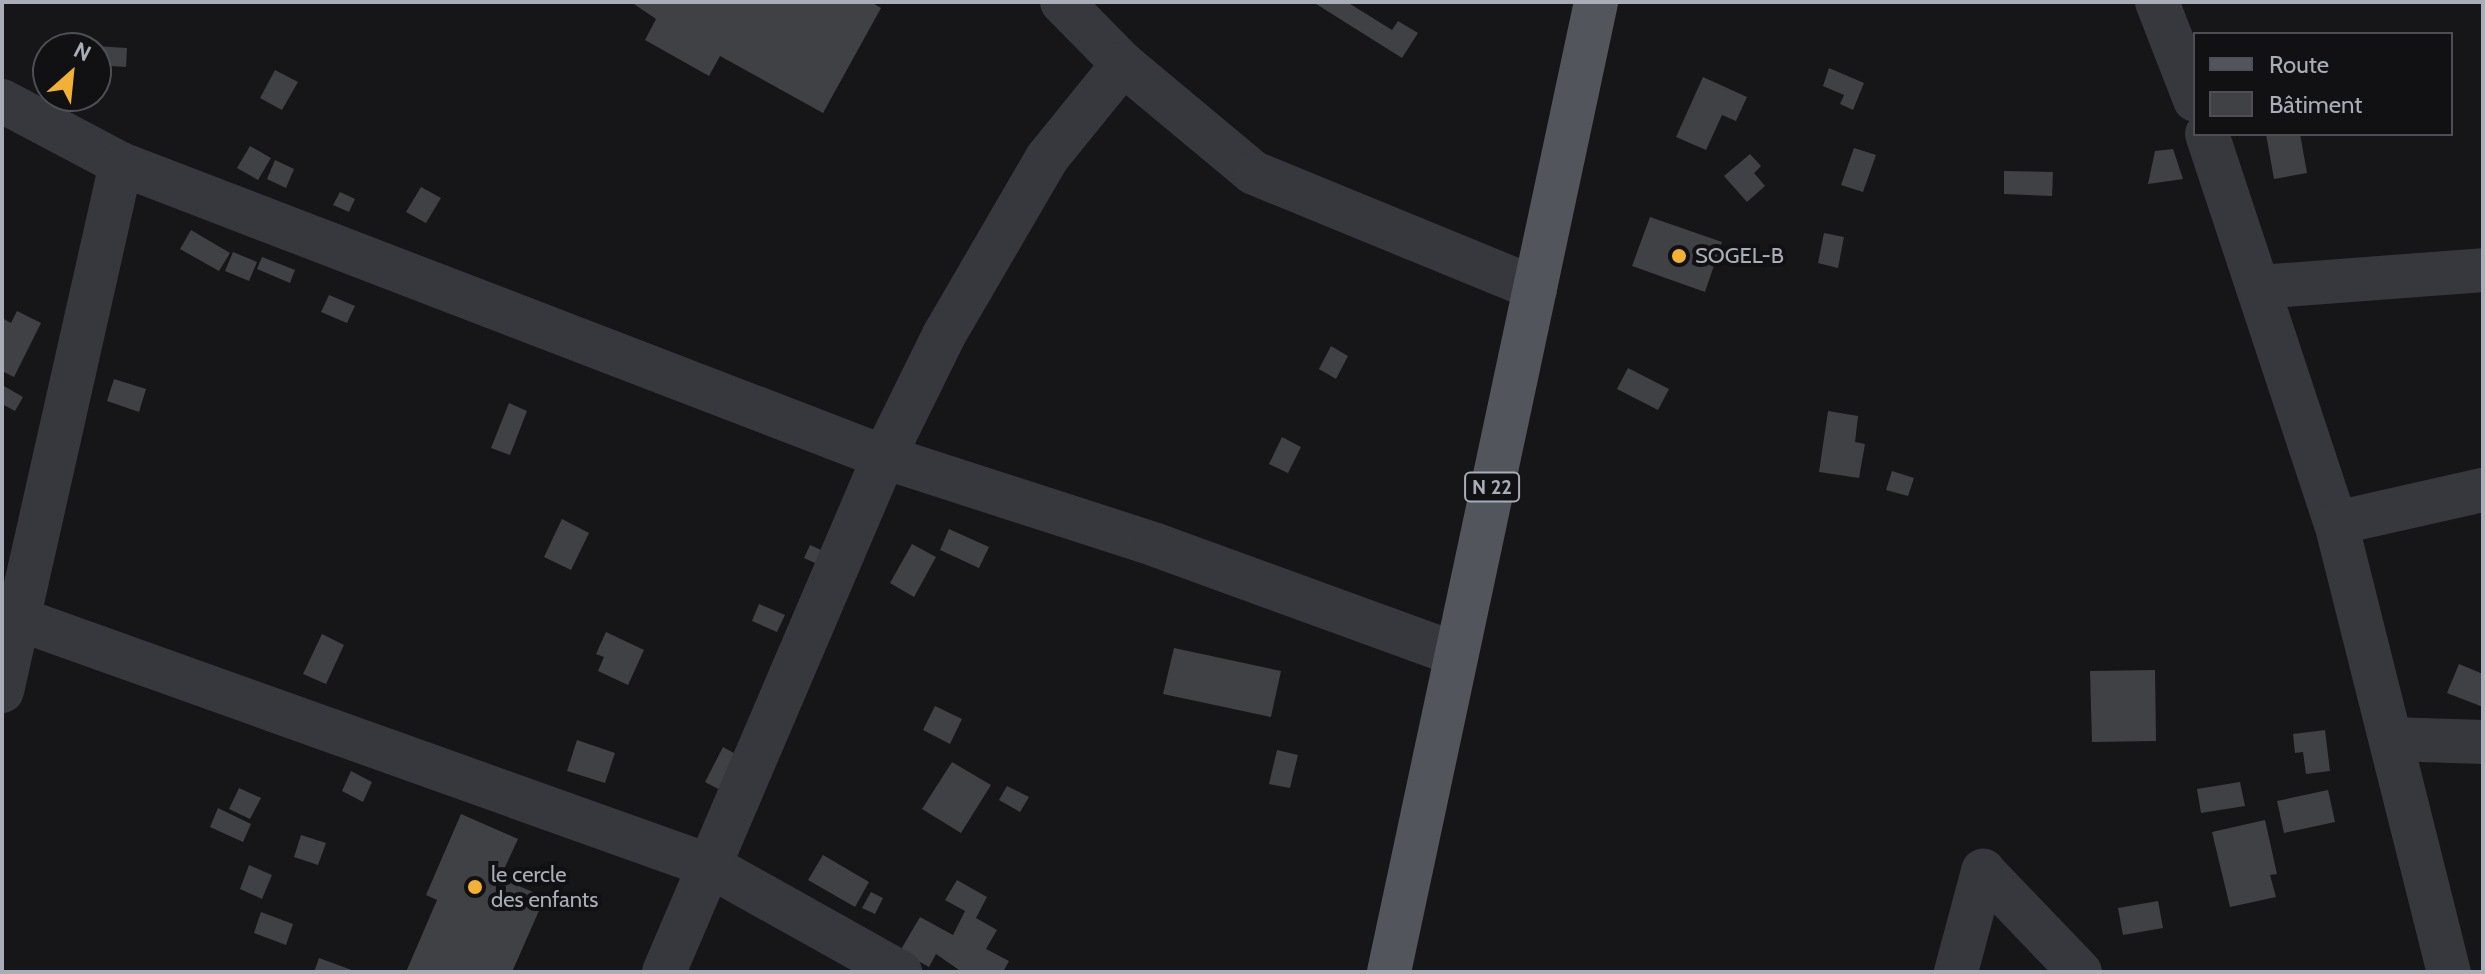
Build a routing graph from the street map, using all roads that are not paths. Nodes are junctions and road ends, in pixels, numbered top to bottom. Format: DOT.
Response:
graph roads {
  1 [pos="1062,2"];
  2 [pos="1596,2"];
  3 [pos="2157,2"];
  4 [pos="1123,64"];
  5 [pos="2193,95"];
  6 [pos="2,101"];
  7 [pos="2208,136"];
  8 [pos="121,164"];
  9 [pos="2483,270"];
  10 [pos="2259,287"];
  11 [pos="1535,288"];
  12 [pos="884,457"];
  13 [pos="2483,490"];
  14 [pos="2336,523"];
  15 [pos="11,616"];
  16 [pos="1455,654"];
  17 [pos="2,691"];
  18 [pos="2391,739"];
  19 [pos="2483,742"];
  20 [pos="710,866"];
  21 [pos="664,972"];
  22 [pos="900,972"];
  23 [pos="1389,972"];
  24 [pos="1956,972"];
  25 [pos="2080,972"];
  26 [pos="2449,972"];
  1 -- 4 [label="street"];
  2 -- 11 [label="main road, N 22"];
  3 -- 5 [label="street"];
  4 -- 11 [label="street"];
  4 -- 12 [label="street"];
  6 -- 8 [label="street"];
  7 -- 10 [label="street"];
  8 -- 12 [label="street"];
  8 -- 15 [label="street"];
  9 -- 10 [label="street"];
  10 -- 14 [label="street"];
  11 -- 16 [label="main road, N 22"];
  12 -- 16 [label="street"];
  12 -- 20 [label="street"];
  13 -- 14 [label="street"];
  14 -- 18 [label="street"];
  15 -- 17 [label="street"];
  15 -- 20 [label="street"];
  16 -- 23 [label="main road, N 22"];
  18 -- 19 [label="street"];
  18 -- 26 [label="street"];
  20 -- 21 [label="street"];
  20 -- 22 [label="street"];
  24 -- 25 [label="street"];
}
